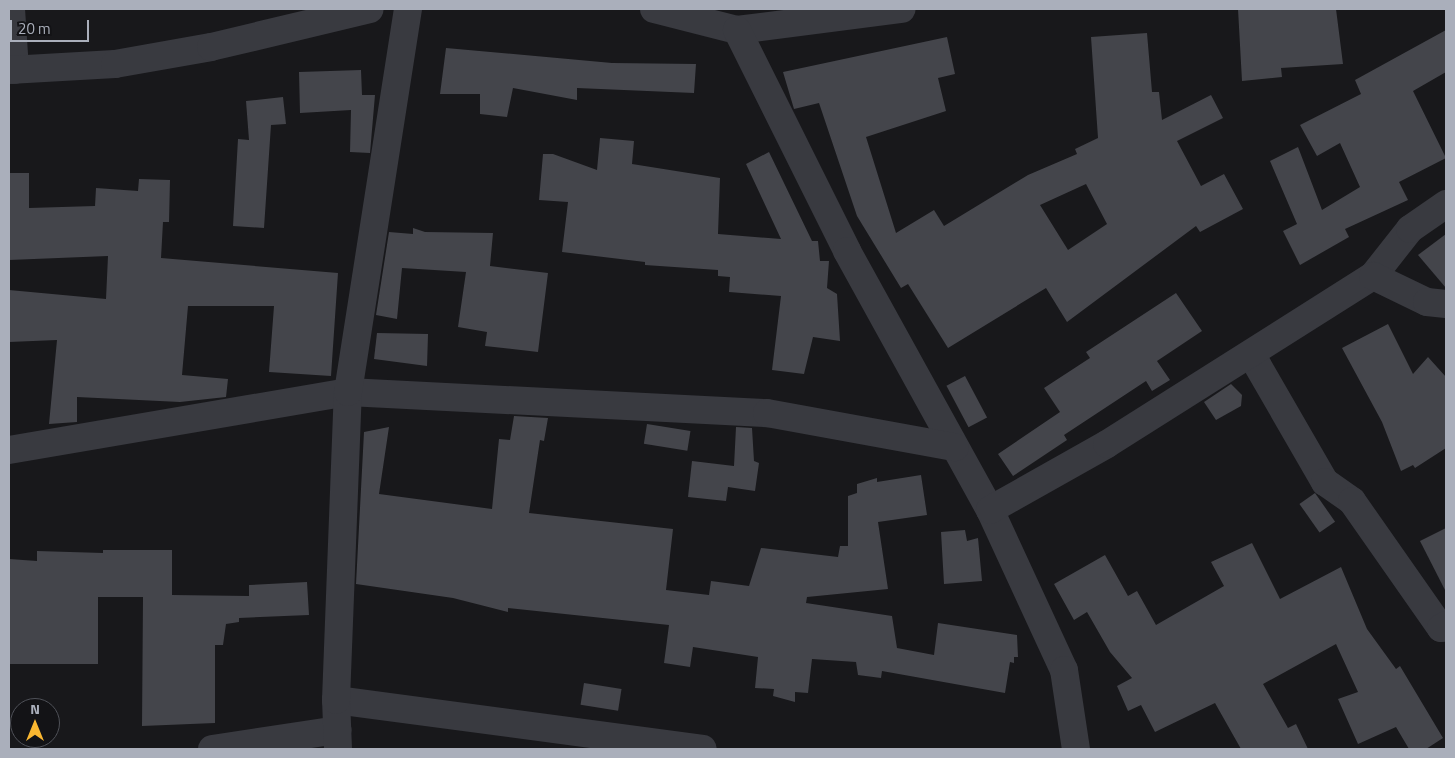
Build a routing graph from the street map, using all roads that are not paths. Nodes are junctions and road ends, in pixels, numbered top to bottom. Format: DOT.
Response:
graph roads {
  1 [pos="11,9"];
  2 [pos="370,9"];
  3 [pos="408,9"];
  4 [pos="654,9"];
  5 [pos="902,9"];
  6 [pos="721,21"];
  7 [pos="12,70"];
  8 [pos="1446,204"];
  9 [pos="1373,276"];
  10 [pos="1446,304"];
  11 [pos="1251,354"];
  12 [pos="348,392"];
  13 [pos="955,447"];
  14 [pos="9,450"];
  15 [pos="990,510"];
  16 [pos="1445,630"];
  17 [pos="336,700"];
  18 [pos="338,740"];
  19 [pos="212,749"];
  20 [pos="703,749"];
  21 [pos="1076,749"];
  1 -- 7 [label="street"];
  2 -- 7 [label="street"];
  3 -- 12 [label="street"];
  4 -- 6 [label="street"];
  5 -- 6 [label="street"];
  6 -- 13 [label="street"];
  8 -- 9 [label="street"];
  9 -- 10 [label="street"];
  9 -- 11 [label="street"];
  11 -- 15 [label="street"];
  11 -- 16 [label="street"];
  12 -- 13 [label="street"];
  12 -- 14 [label="street"];
  12 -- 17 [label="street"];
  13 -- 15 [label="street"];
  15 -- 21 [label="street"];
  17 -- 18 [label="street"];
  17 -- 20 [label="street"];
  18 -- 19 [label="street"];
}
